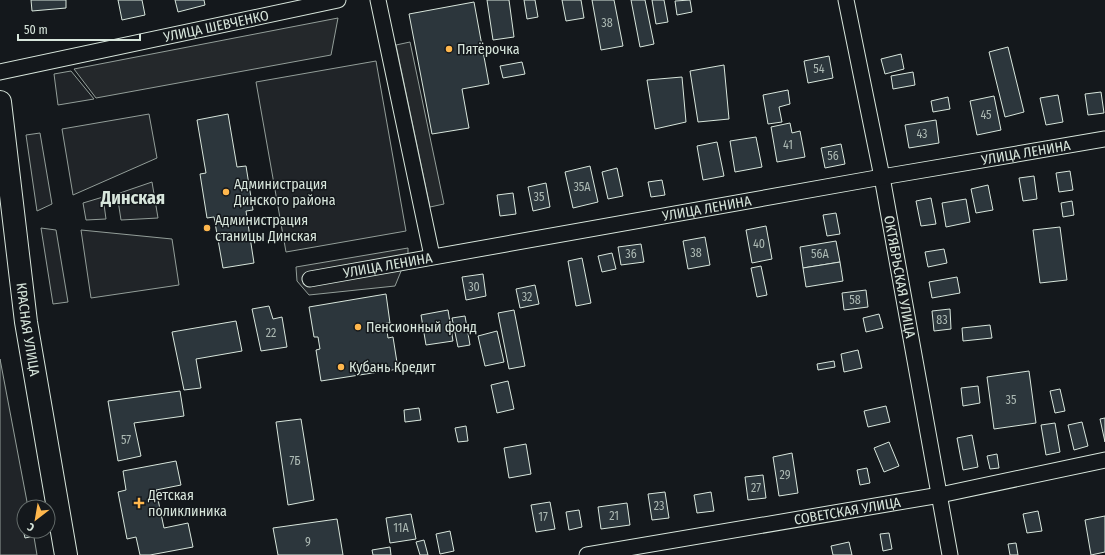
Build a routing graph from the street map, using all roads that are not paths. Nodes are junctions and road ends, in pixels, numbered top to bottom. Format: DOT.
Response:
graph roads {
  1 [pos="338,0"];
  2 [pos="378,0"];
  3 [pos="846,0"];
  4 [pos="0,72"];
  5 [pos="0,102"];
  6 [pos="1105,140"];
  7 [pos="882,177"];
  8 [pos="432,256"];
  9 [pos="310,279"];
  10 [pos="1105,460"];
  11 [pos="940,495"];
  12 [pos="66,555"];
  13 [pos="588,555"];
  14 [pos="950,555"];
  1 -- 4 [label="street, УЛИЦА ШЕВЧЕНКО"];
  2 -- 8 [label="street"];
  3 -- 7 [label="street, ОКТЯБРЬСКАЯ УЛИЦА"];
  5 -- 12 [label="main road, КРАСНАЯ УЛИЦА"];
  6 -- 7 [label="street, УЛИЦА ЛЕНИНА"];
  7 -- 8 [label="street, УЛИЦА ЛЕНИНА"];
  7 -- 11 [label="street, ОКТЯБРЬСКАЯ УЛИЦА"];
  8 -- 9 [label="street, УЛИЦА ЛЕНИНА"];
  10 -- 11 [label="street, СОВЕТСКАЯ УЛИЦА"];
  11 -- 13 [label="street, СОВЕТСКАЯ УЛИЦА"];
  11 -- 14 [label="street, ОКТЯБРЬСКАЯ УЛИЦА"];
}
